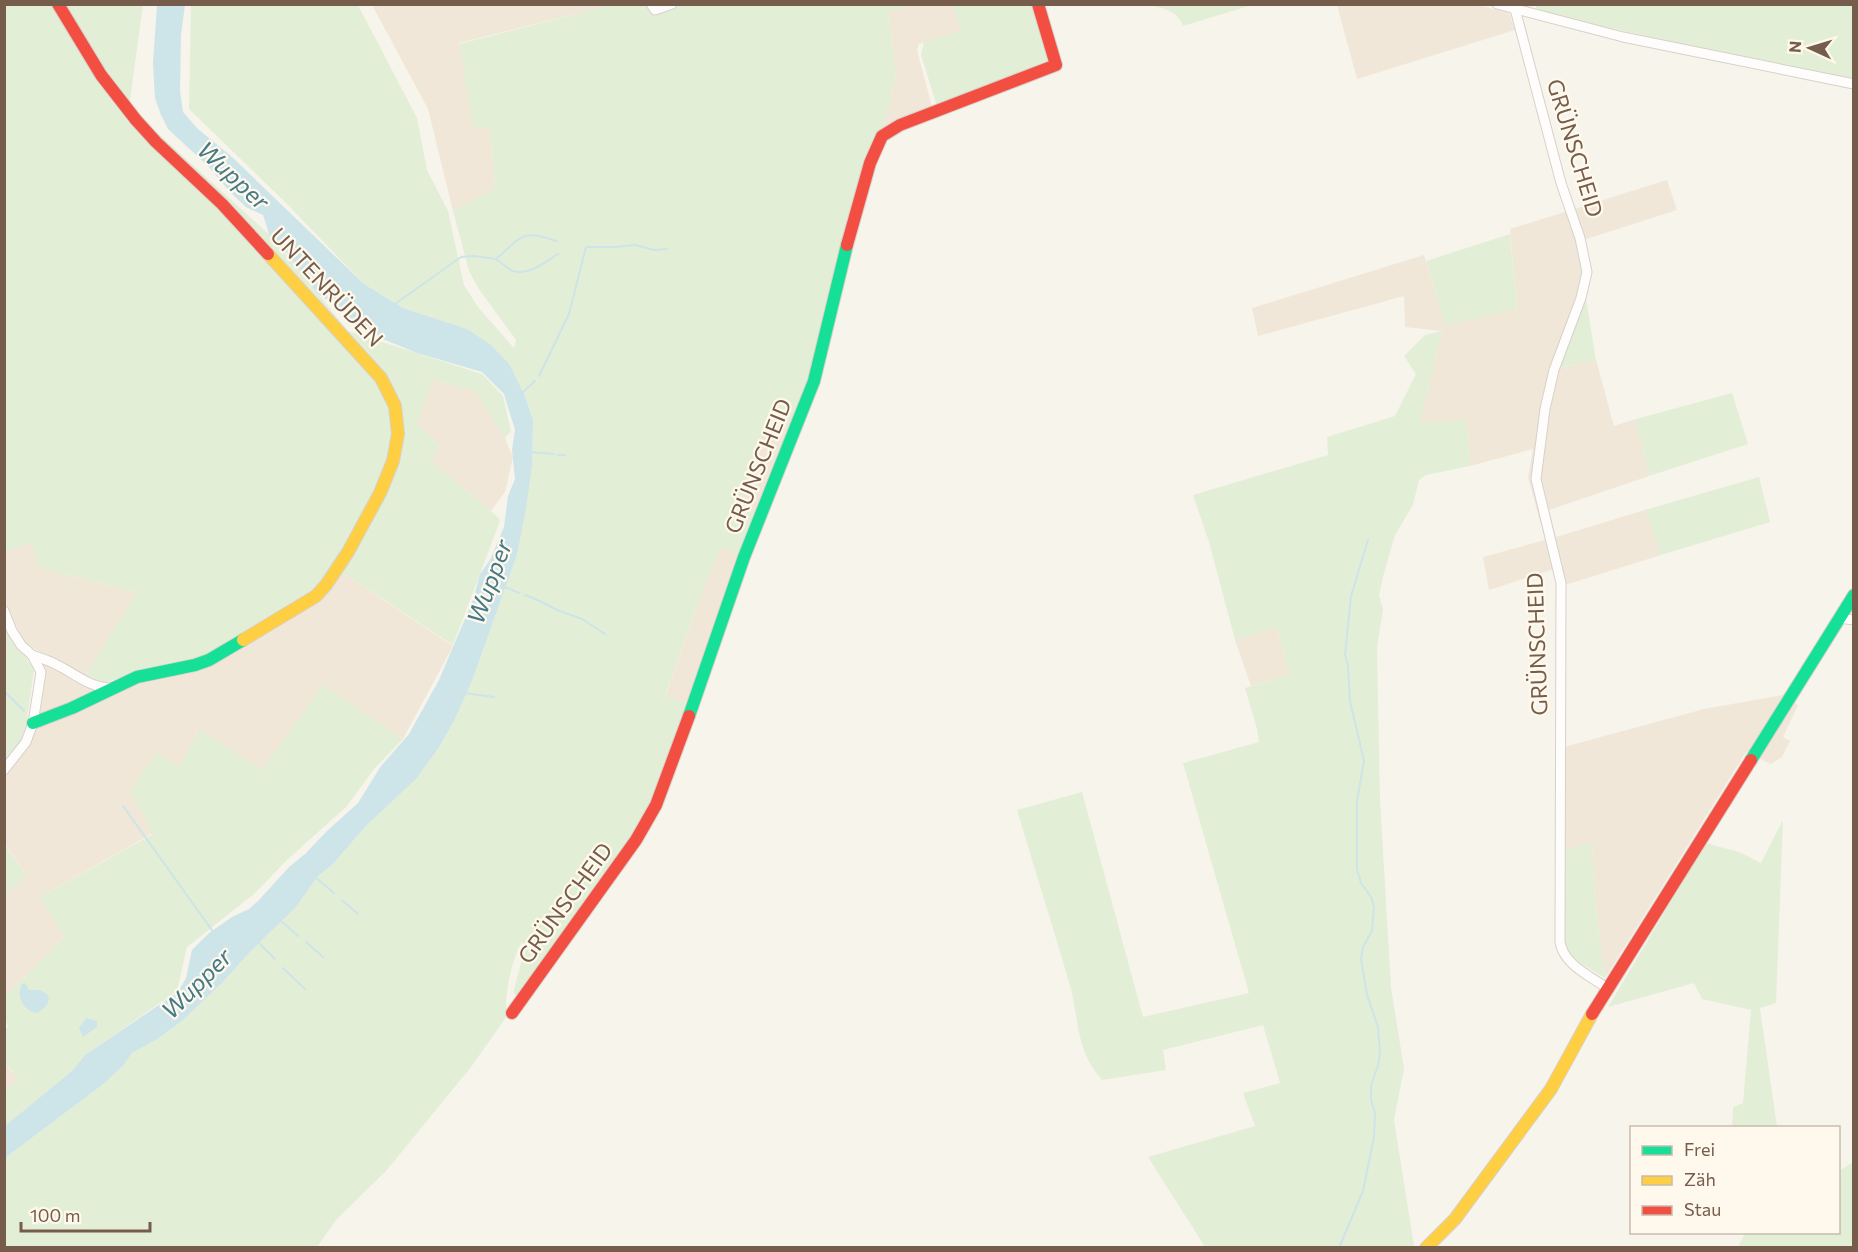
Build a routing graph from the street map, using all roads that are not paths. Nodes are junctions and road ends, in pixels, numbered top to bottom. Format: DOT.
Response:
graph roads {
  1 [pos="58,4"];
  2 [pos="651,4"];
  3 [pos="672,4"];
  4 [pos="1038,4"];
  5 [pos="1497,4"];
  6 [pos="1515,9"];
  7 [pos="1854,84"];
  8 [pos="1854,595"];
  9 [pos="4,610"];
  10 [pos="1839,618"];
  11 [pos="1854,621"];
  12 [pos="32,655"];
  13 [pos="112,688"];
  14 [pos="33,723"];
  15 [pos="4,770"];
  16 [pos="1607,988"];
  17 [pos="513,1013"];
  18 [pos="1426,1248"];
  1 -- 13 [label="street, UNTENRÜDEN"];
  2 -- 3 [label="street"];
  4 -- 17 [label="street, GRÜNSCHEID"];
  5 -- 6 [label="street"];
  6 -- 7 [label="street"];
  6 -- 16 [label="street, GRÜNSCHEID"];
  8 -- 10 [label="street"];
  9 -- 12 [label="street"];
  10 -- 11 [label="street"];
  10 -- 16 [label="street"];
  12 -- 13 [label="street"];
  12 -- 14 [label="street"];
  13 -- 14 [label="street"];
  14 -- 15 [label="street"];
  16 -- 18 [label="street"];
}
